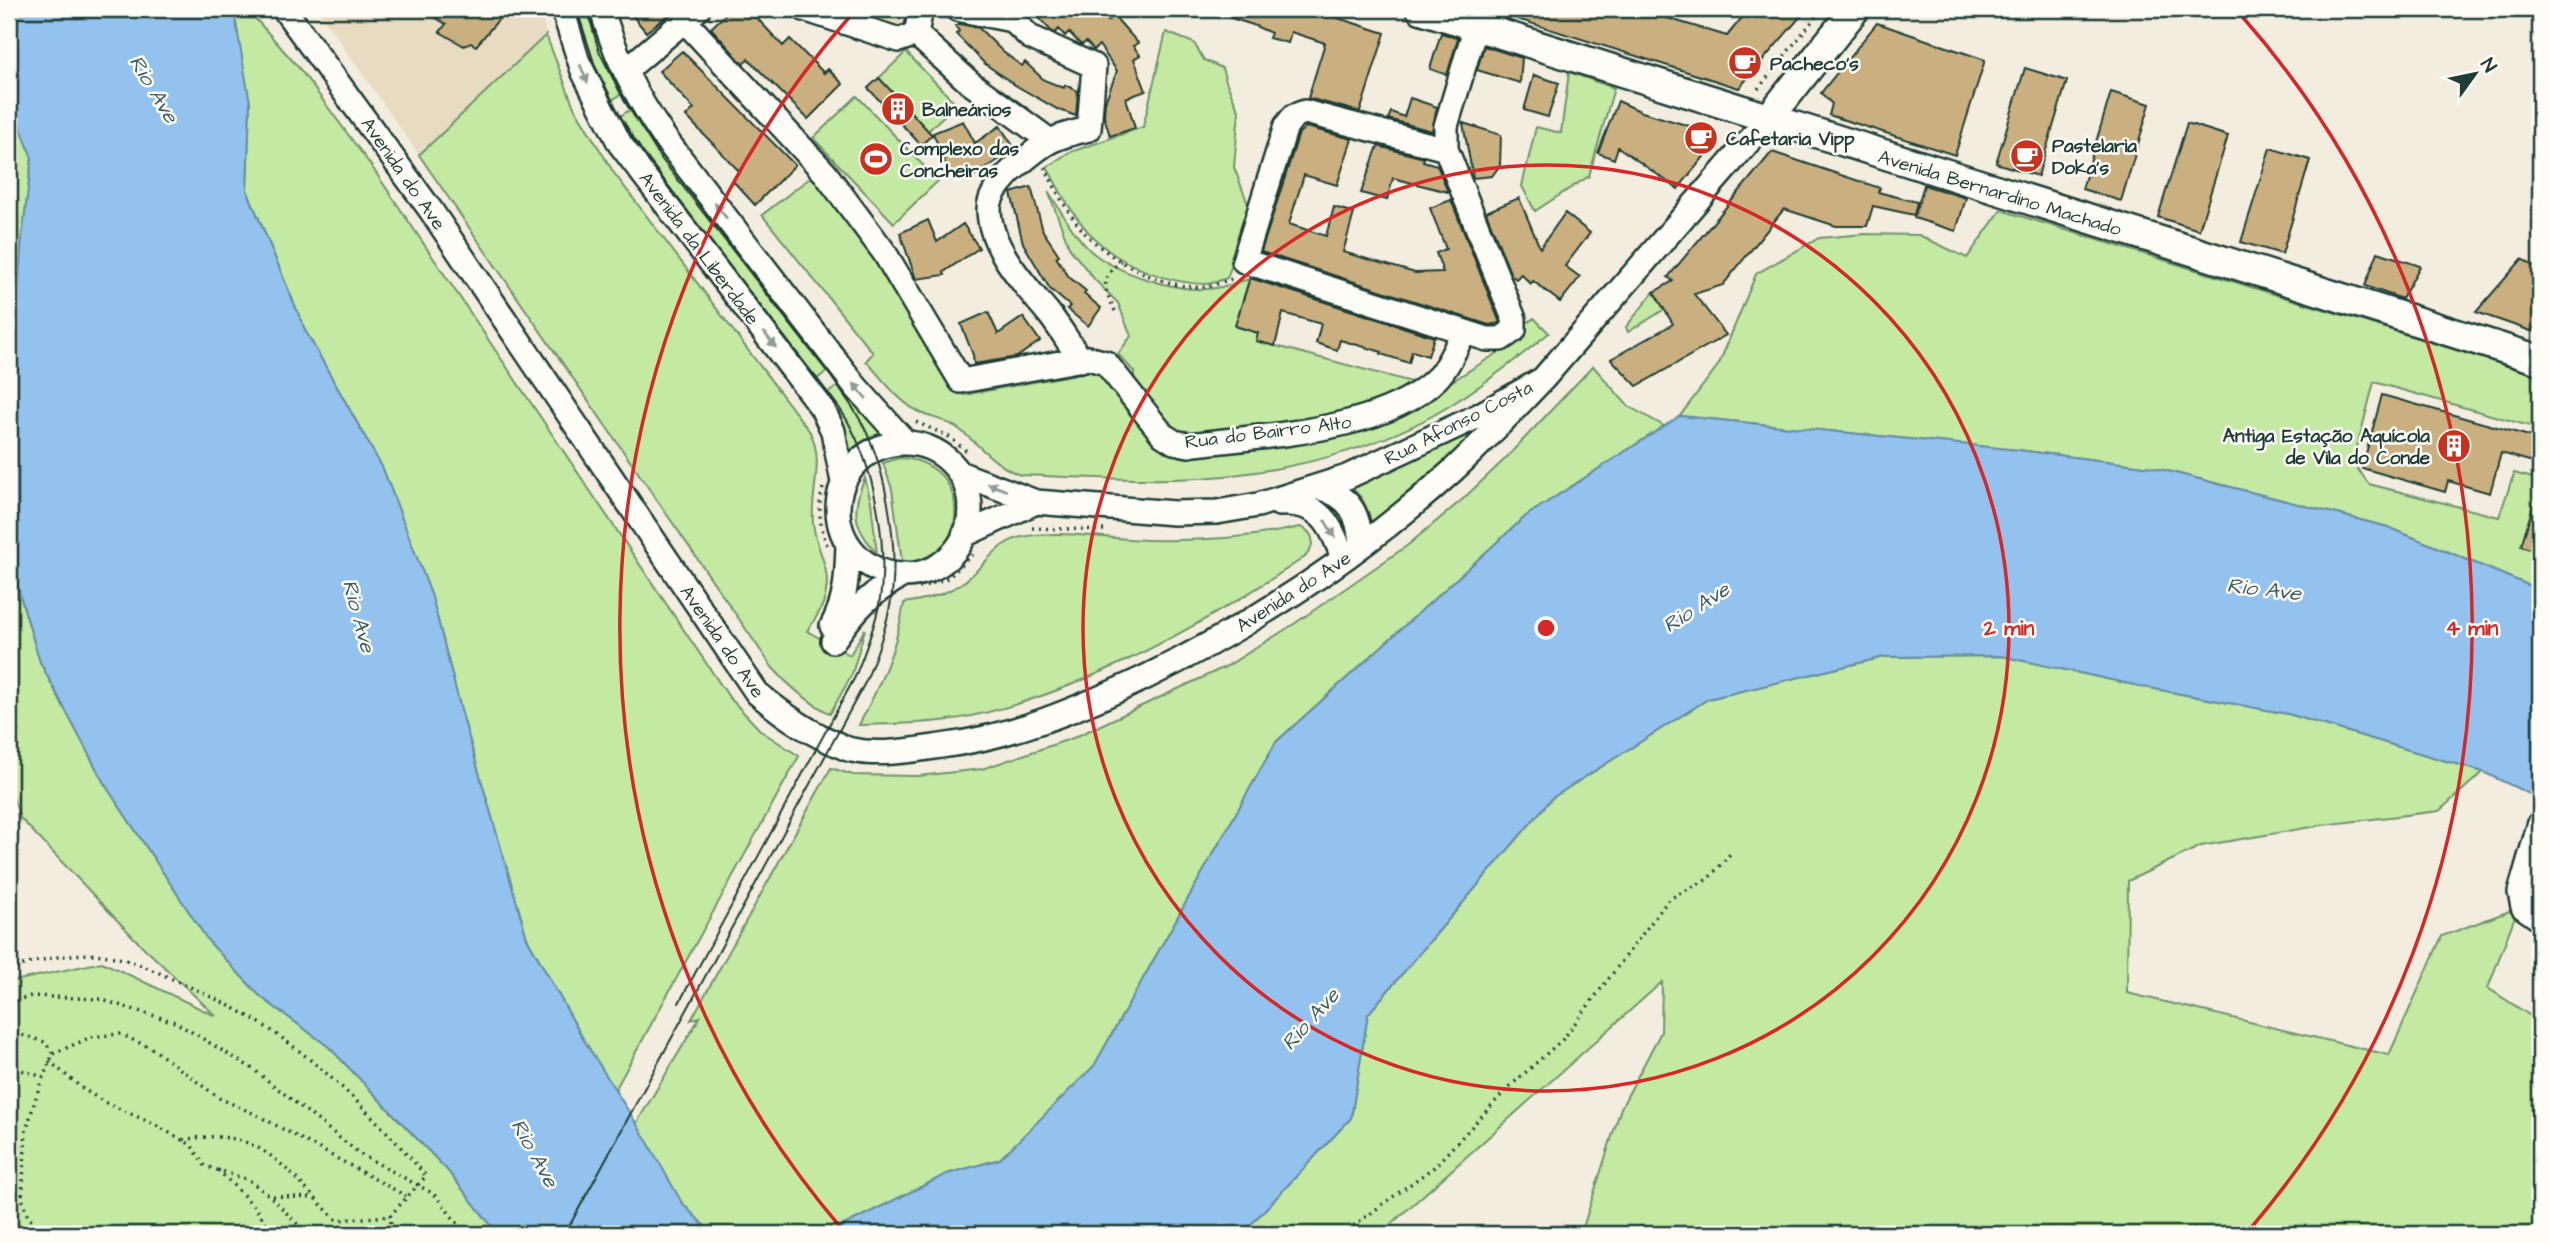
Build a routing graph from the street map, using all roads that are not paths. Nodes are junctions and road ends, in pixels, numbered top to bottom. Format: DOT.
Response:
graph roads {
  1 [pos="284,9"];
  2 [pos="563,9"];
  3 [pos="602,9"];
  4 [pos="804,9"];
  5 [pos="921,9"];
  6 [pos="957,9"];
  7 [pos="1421,9"];
  8 [pos="1855,9"];
  9 [pos="691,15"];
  10 [pos="1478,18"];
  11 [pos="916,34"];
  12 [pos="625,71"];
  13 [pos="1756,114"];
  14 [pos="1043,145"];
  15 [pos="1446,149"];
  16 [pos="1464,332"];
  17 [pos="1080,360"];
  18 [pos="2540,360"];
  19 [pos="1543,379"];
  20 [pos="905,442"];
  21 [pos="959,473"];
  22 [pos="834,481"];
  23 [pos="1317,487"];
  24 [pos="1036,502"];
  25 [pos="1258,505"];
  26 [pos="972,540"];
  27 [pos="839,550"];
  28 [pos="1352,552"];
  29 [pos="910,582"];
  30 [pos="2539,829"];
  31 [pos="2540,919"];
  1 -- 28 [label="street, Avenida do Ave"];
  2 -- 22 [label="street, Avenida da Liberdade, one-way"];
  3 -- 12 [label="street, Avenida da Liberdade"];
  4 -- 11 [label="street"];
  5 -- 11 [label="street"];
  6 -- 14 [label="street"];
  7 -- 10 [label="main road, Avenida Bernardino Machado"];
  8 -- 13 [label="main road"];
  9 -- 12 [label="street"];
  9 -- 17 [label="street"];
  10 -- 13 [label="main road, Avenida Bernardino Machado"];
  10 -- 15 [label="street"];
  11 -- 14 [label="street"];
  20 -- 12 [label="street, Avenida da Liberdade, one-way"];
  13 -- 18 [label="main road, Avenida Bernardino Machado"];
  13 -- 19 [label="street, Rua Afonso Costa"];
  14 -- 17 [label="street"];
  15 -- 16 [label="street"];
  15 -- 16 [label="street"];
  16 -- 17 [label="street, Rua do Bairro Alto"];
  19 -- 23 [label="street, Rua Afonso Costa"];
  19 -- 28 [label="street, Avenida do Ave"];
  20 -- 21 [label="street"];
  20 -- 22 [label="street"];
  24 -- 21 [label="street, Rua Afonso Costa, one-way"];
  21 -- 26 [label="street"];
  22 -- 27 [label="street"];
  23 -- 25 [label="street, Rua Afonso Costa"];
  23 -- 28 [label="street"];
  24 -- 25 [label="street, Rua Afonso Costa"];
  24 -- 26 [label="street, Rua Afonso Costa"];
  25 -- 28 [label="street, one-way"];
  26 -- 29 [label="street"];
  27 -- 29 [label="street"];
  27 -- 29 [label="street"];
  30 -- 31 [label="street"];
}
